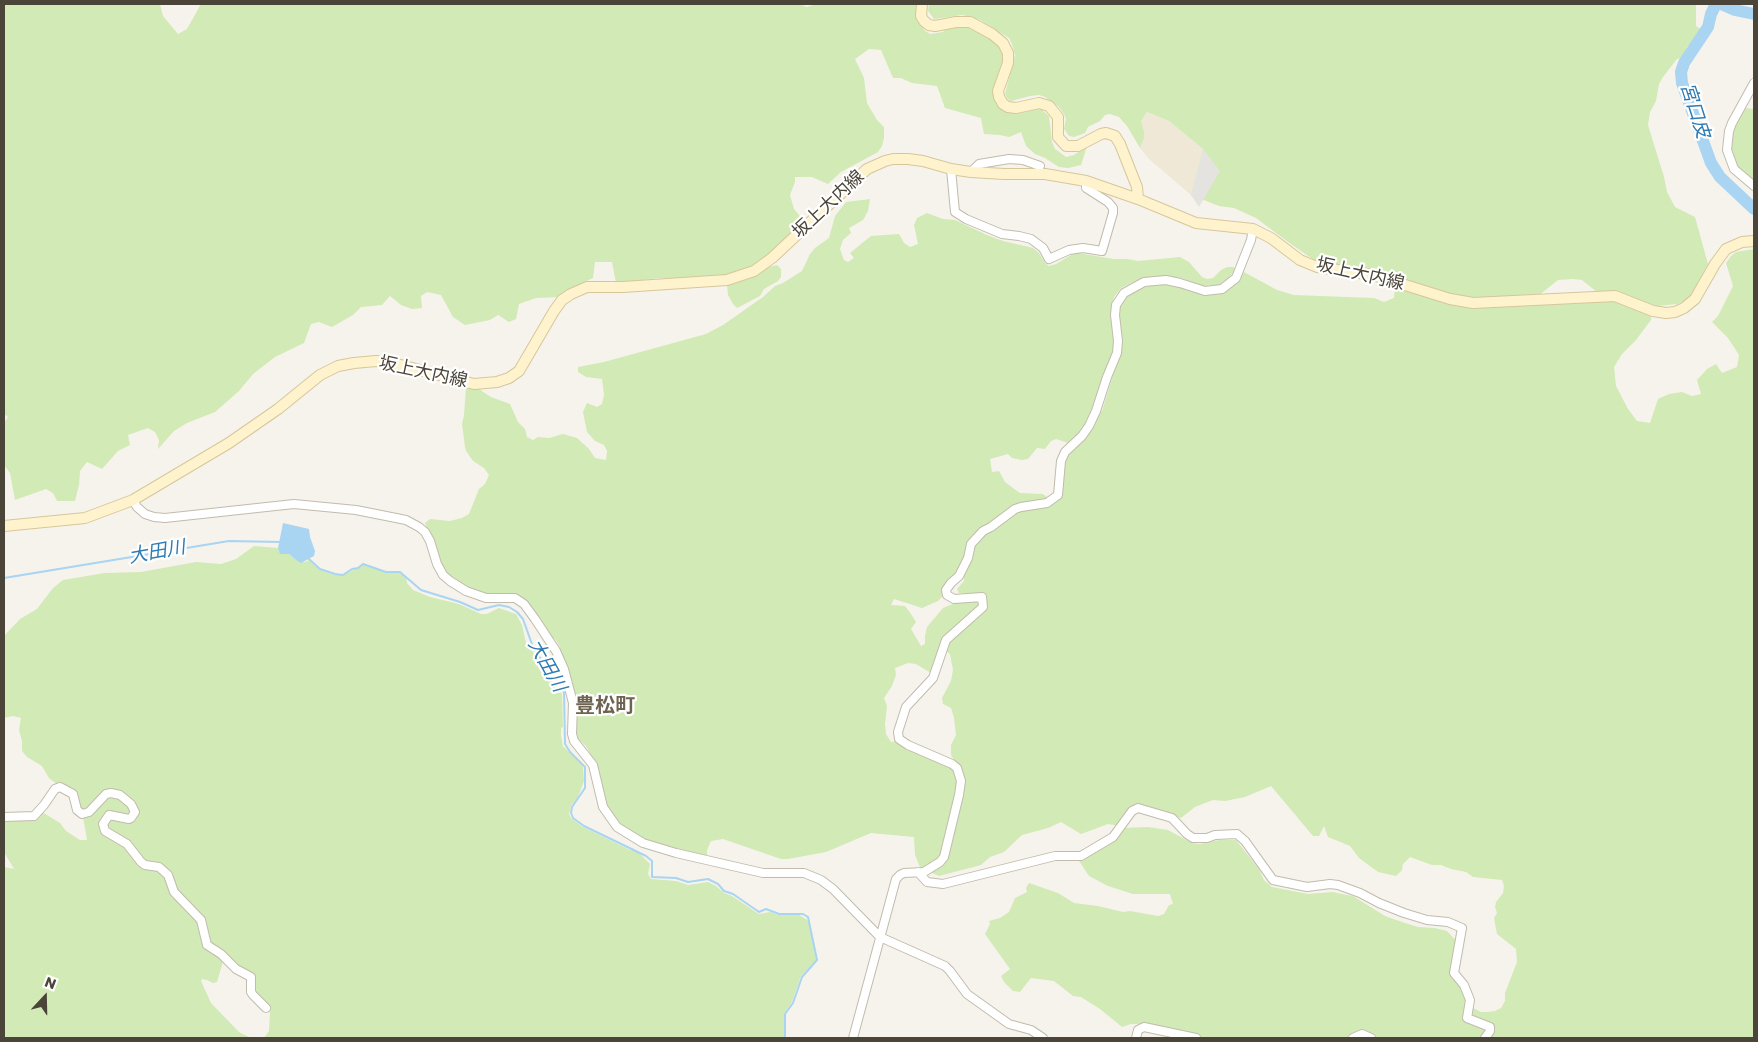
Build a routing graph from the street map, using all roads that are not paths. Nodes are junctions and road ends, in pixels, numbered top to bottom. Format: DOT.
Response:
graph roads {
  1 [pos="922,4"];
  2 [pos="1754,83"];
  3 [pos="1040,166"];
  4 [pos="951,169"];
  5 [pos="971,172"];
  6 [pos="1086,181"];
  7 [pos="1754,186"];
  8 [pos="1138,199"];
  9 [pos="1253,229"];
  10 [pos="1754,241"];
  11 [pos="133,500"];
  12 [pos="4,526"];
  13 [pos="4,817"];
  14 [pos="918,872"];
  15 [pos="880,937"];
  16 [pos="266,1008"];
  17 [pos="854,1038"];
  18 [pos="1043,1038"];
  19 [pos="1136,1038"];
  20 [pos="1196,1038"];
  21 [pos="1353,1038"];
  22 [pos="1371,1038"];
  23 [pos="1485,1038"];
  1 -- 8 [label="main road"];
  2 -- 7 [label="street"];
  3 -- 5 [label="street"];
  4 -- 5 [label="main road, 坂上大内線"];
  4 -- 6 [label="street"];
  4 -- 11 [label="main road, 坂上大内線"];
  5 -- 6 [label="main road, 坂上大内線"];
  6 -- 8 [label="main road, 坂上大内線"];
  8 -- 9 [label="main road, 坂上大内線"];
  9 -- 10 [label="main road, 坂上大内線"];
  9 -- 14 [label="street"];
  11 -- 12 [label="main road, 坂上大内線"];
  11 -- 15 [label="street"];
  13 -- 16 [label="street"];
  14 -- 15 [label="street"];
  14 -- 23 [label="street"];
  15 -- 17 [label="street"];
  15 -- 18 [label="street"];
  19 -- 20 [label="street"];
  21 -- 22 [label="street"];
}
